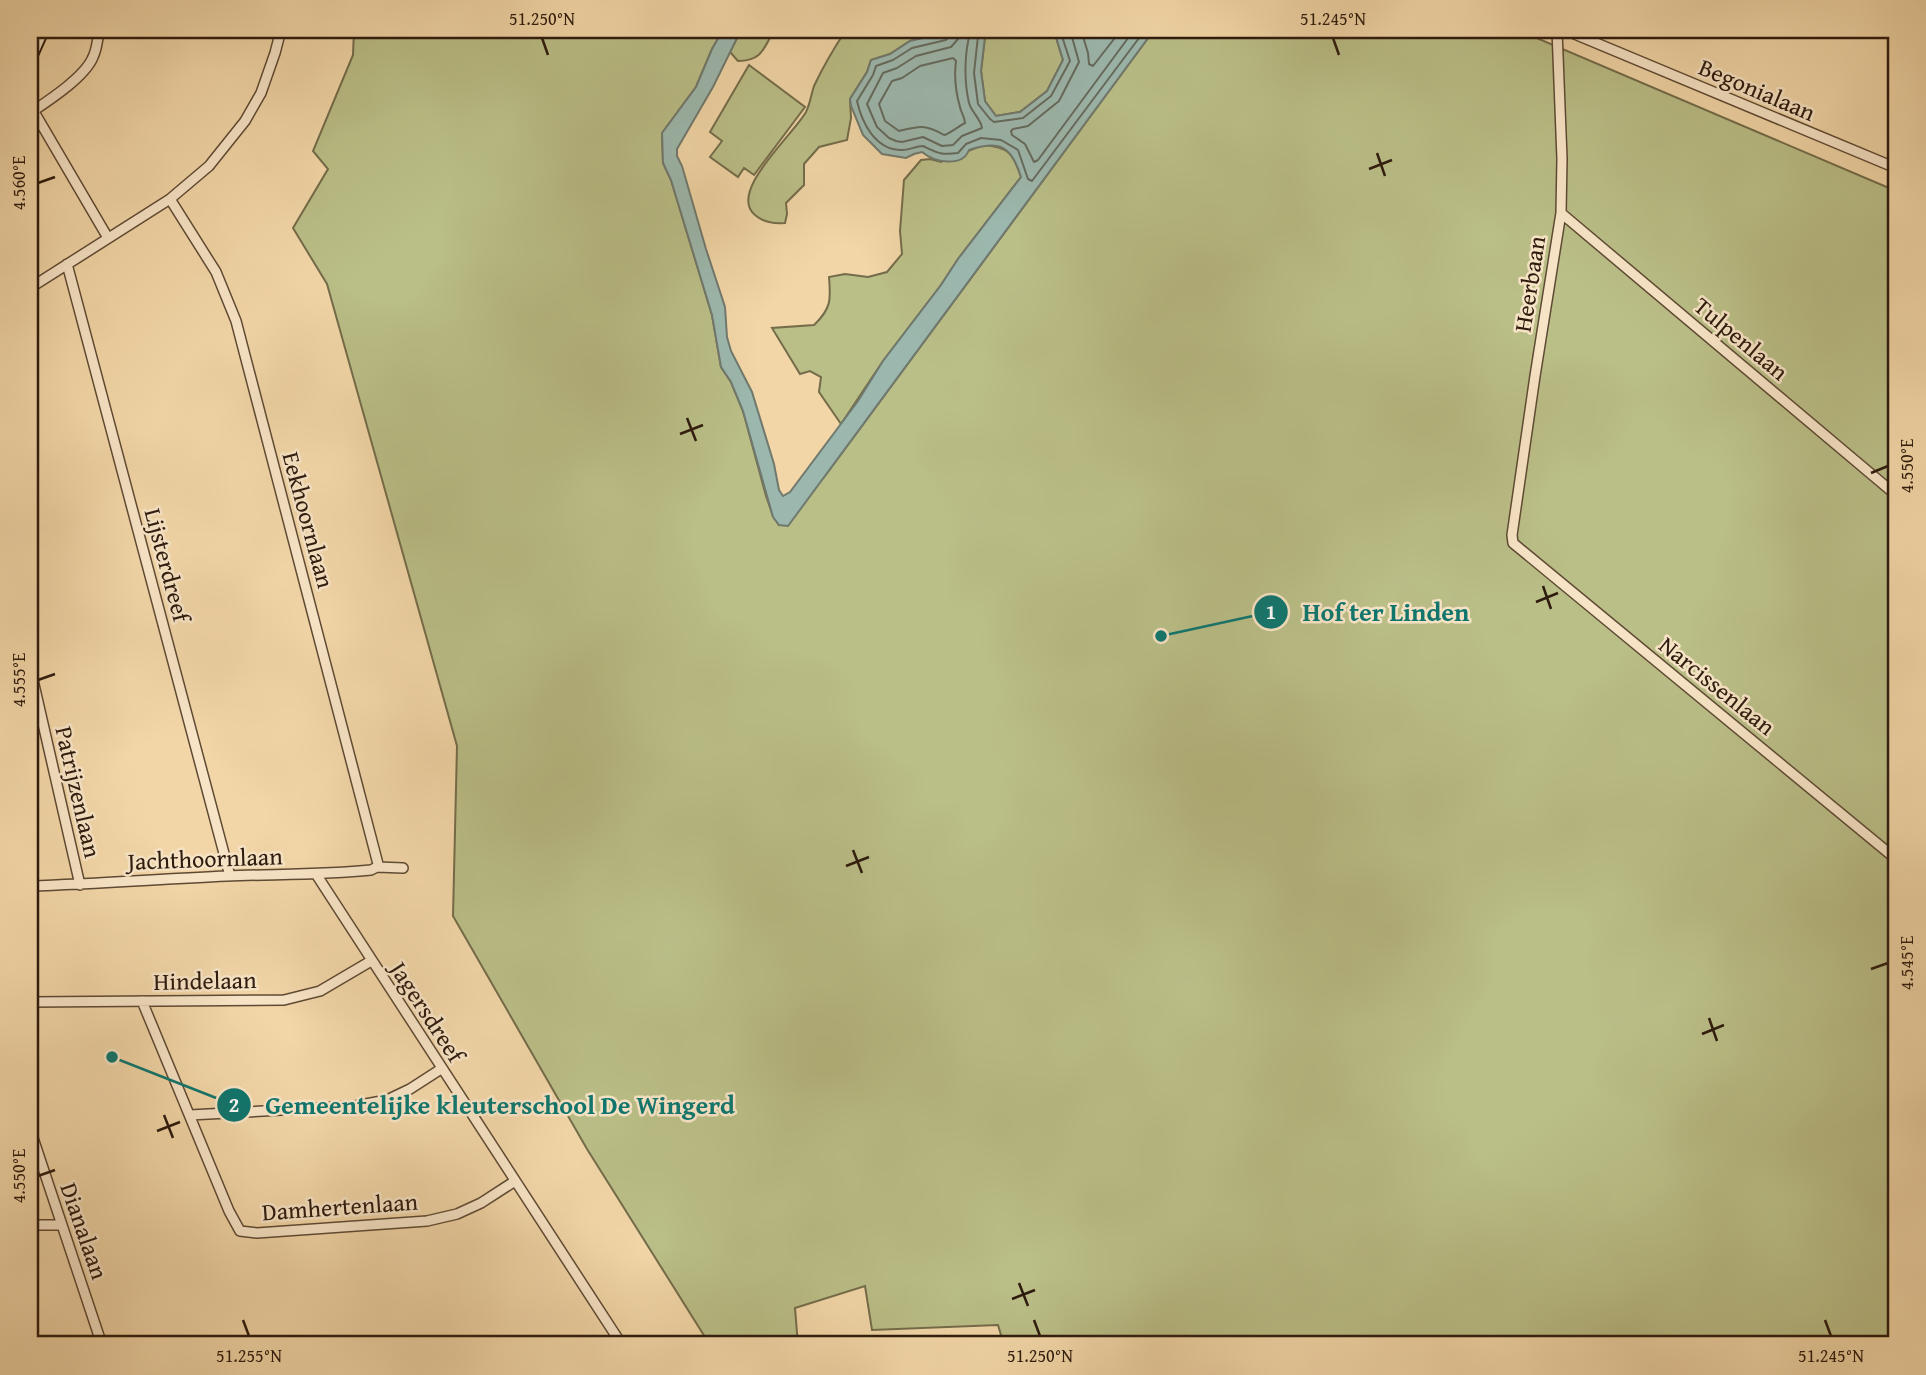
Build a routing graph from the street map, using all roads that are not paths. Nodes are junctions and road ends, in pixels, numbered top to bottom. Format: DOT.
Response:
graph roads {
  1 [pos="43,30"];
  2 [pos="99,30"];
  3 [pos="281,30"];
  4 [pos="1557,30"];
  5 [pos="1565,30"];
  6 [pos="30,57"];
  7 [pos="32,111"];
  8 [pos="1896,169"];
  9 [pos="170,199"];
  10 [pos="1561,213"];
  11 [pos="108,238"];
  12 [pos="67,264"];
  13 [pos="30,288"];
  14 [pos="1896,495"];
  15 [pos="1513,543"];
  16 [pos="30,667"];
  17 [pos="1896,859"];
  18 [pos="378,866"];
  19 [pos="402,869"];
  20 [pos="316,874"];
  21 [pos="230,876"];
  22 [pos="80,885"];
  23 [pos="30,886"];
  24 [pos="372,961"];
  25 [pos="30,1002"];
  26 [pos="142,1002"];
  27 [pos="441,1069"];
  28 [pos="190,1115"];
  29 [pos="30,1129"];
  30 [pos="515,1181"];
  31 [pos="30,1225"];
  32 [pos="62,1225"];
  33 [pos="102,1345"];
  34 [pos="622,1345"];
  1 -- 6 [label="main road"];
  2 -- 7 [label="street"];
  3 -- 9 [label="street"];
  4 -- 10 [label="street, Heerbaan"];
  5 -- 8 [label="street, Begonialaan"];
  7 -- 11 [label="street"];
  9 -- 11 [label="street"];
  9 -- 18 [label="street, Eekhoornlaan"];
  10 -- 14 [label="street, Tulpenlaan"];
  10 -- 15 [label="street, Heerbaan"];
  11 -- 12 [label="street"];
  12 -- 13 [label="street"];
  12 -- 21 [label="street, Lijsterdreef"];
  15 -- 17 [label="street, Narcissenlaan"];
  16 -- 22 [label="street, Patrijzenlaan"];
  18 -- 19 [label="street, Jachthoornlaan"];
  18 -- 20 [label="street, Jachthoornlaan"];
  20 -- 21 [label="street, Jachthoornlaan"];
  20 -- 24 [label="street, Jagersdreef"];
  21 -- 22 [label="street, Jachthoornlaan"];
  22 -- 23 [label="street, Jachthoornlaan"];
  24 -- 26 [label="street, Hindelaan"];
  24 -- 27 [label="street, Jagersdreef"];
  25 -- 26 [label="street, Hindelaan"];
  26 -- 28 [label="street, Damhertenlaan"];
  27 -- 28 [label="street"];
  27 -- 30 [label="street, Jagersdreef"];
  28 -- 30 [label="street, Damhertenlaan"];
  29 -- 32 [label="street, Dianalaan"];
  30 -- 34 [label="street, Jagersdreef"];
  31 -- 32 [label="street"];
  32 -- 33 [label="street, Dianalaan"];
}
